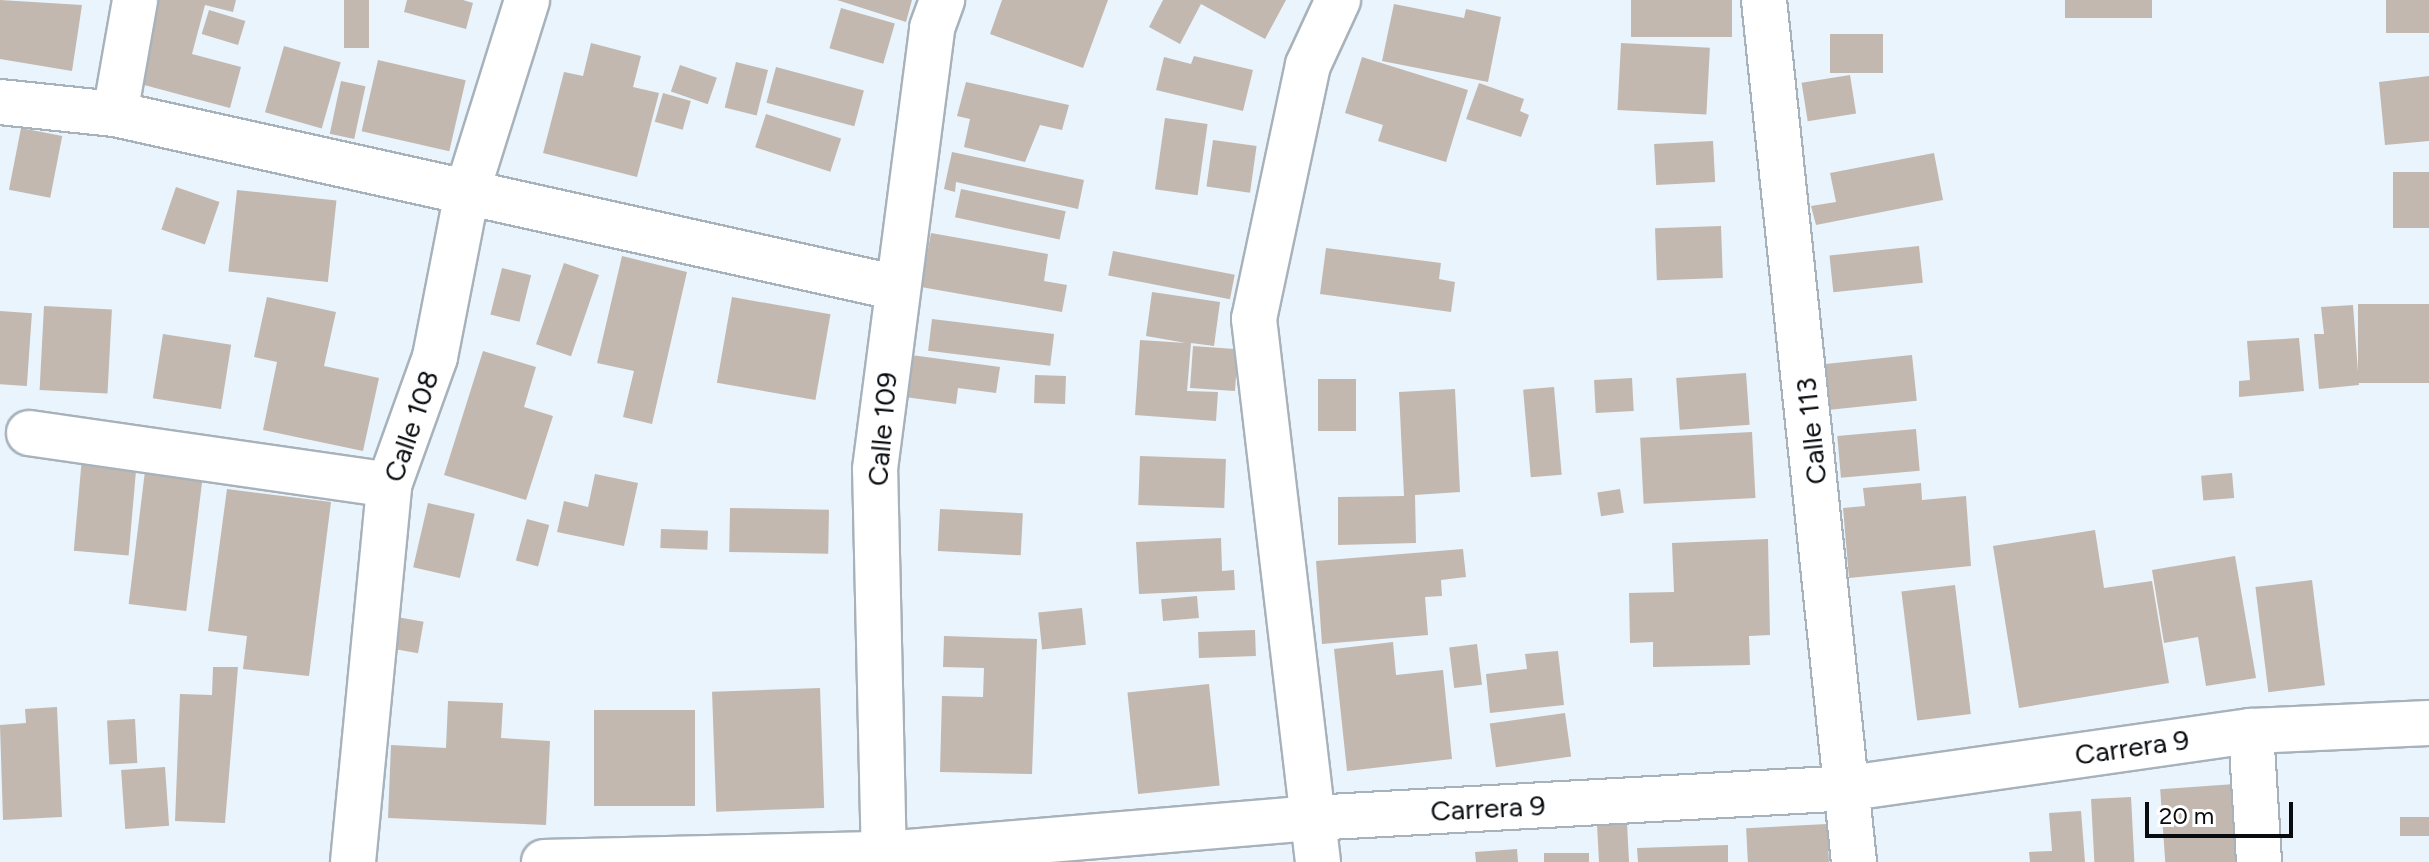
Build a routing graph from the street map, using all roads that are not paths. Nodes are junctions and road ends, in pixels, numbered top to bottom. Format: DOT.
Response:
graph roads {
  1 [pos="135,0"];
  2 [pos="527,0"];
  3 [pos="942,0"];
  4 [pos="1338,0"];
  5 [pos="1764,0"];
  6 [pos="0,102"];
  7 [pos="115,114"];
  8 [pos="467,192"];
  9 [pos="898,288"];
  10 [pos="29,433"];
  11 [pos="389,485"];
  12 [pos="2429,723"];
  13 [pos="2251,731"];
  14 [pos="1850,788"];
  15 [pos="1312,818"];
  16 [pos="884,858"];
  17 [pos="353,862"];
  18 [pos="544,862"];
  19 [pos="1318,862"];
  20 [pos="1854,862"];
  21 [pos="2259,862"];
  1 -- 7 [label="street"];
  2 -- 8 [label="street, Calle 108"];
  3 -- 9 [label="street, Calle 109"];
  4 -- 15 [label="street"];
  5 -- 14 [label="street, Calle 113"];
  6 -- 7 [label="street"];
  7 -- 8 [label="street"];
  8 -- 9 [label="street"];
  8 -- 11 [label="street, Calle 108"];
  9 -- 16 [label="street, Calle 109"];
  10 -- 11 [label="street"];
  11 -- 17 [label="street, Calle 108"];
  12 -- 13 [label="street, Carrera 9"];
  13 -- 14 [label="street, Carrera 9"];
  13 -- 21 [label="street"];
  14 -- 15 [label="street, Carrera 9"];
  14 -- 20 [label="street, Calle 113"];
  15 -- 16 [label="street, Carrera 9"];
  15 -- 19 [label="street"];
  16 -- 18 [label="street, Carrera 9"];
}
